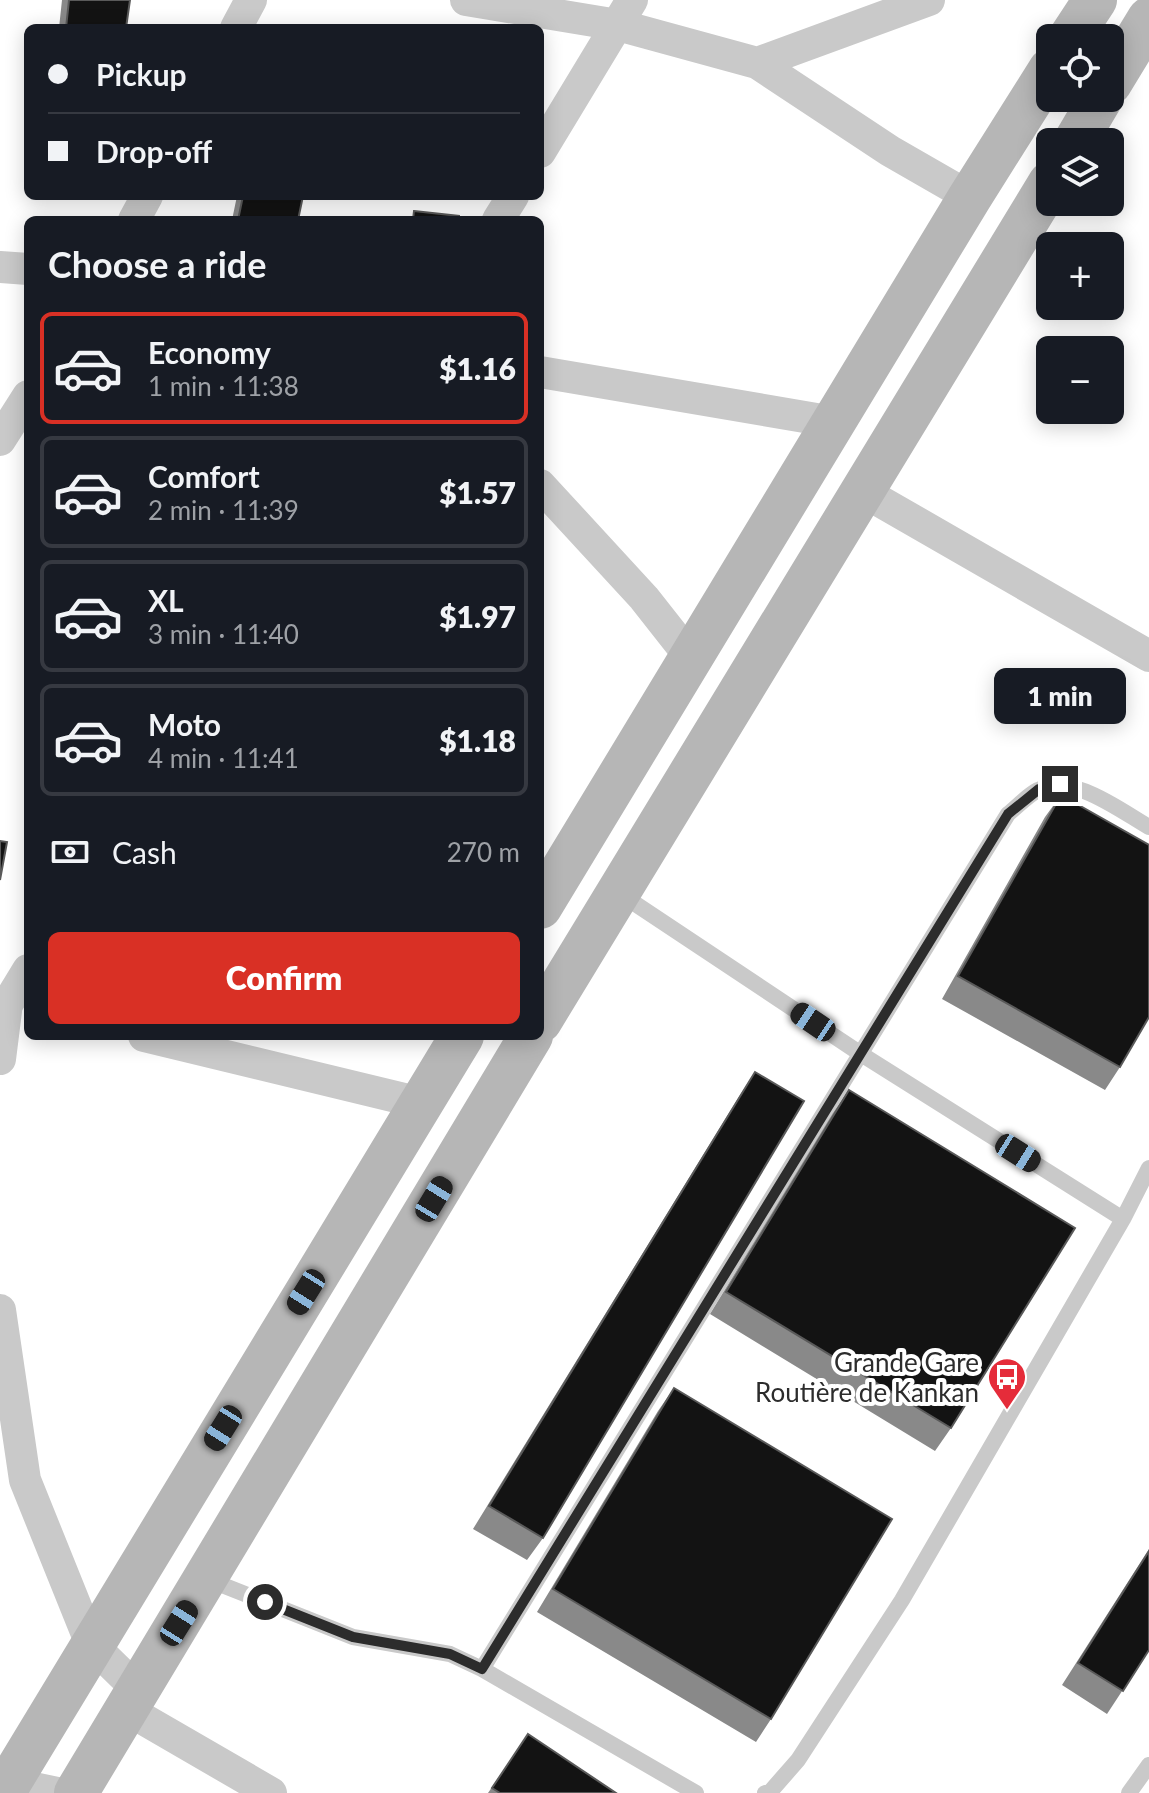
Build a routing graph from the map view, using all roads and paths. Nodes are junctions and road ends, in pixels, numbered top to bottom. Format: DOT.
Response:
graph roads {
  1 [pos="251,0"];
  2 [pos="466,0"];
  3 [pos="929,0"];
  4 [pos="1095,0"];
  5 [pos="625,12"];
  6 [pos="1149,19"];
  7 [pos="238,24"];
  8 [pos="1079,24"];
  9 [pos="1124,60"];
  10 [pos="757,63"];
  11 [pos="1036,92"];
  12 [pos="544,145"];
  13 [pos="970,197"];
  14 [pos="1036,206"];
  15 [pos="0,267"];
  16 [pos="24,269"];
  17 [pos="544,373"];
  18 [pos="24,402"];
  19 [pos="834,422"];
  20 [pos="0,440"];
  21 [pos="544,489"];
  22 [pos="864,492"];
  23 [pos="1149,656"];
  24 [pos="692,659"];
  25 [pos="1149,827"];
  26 [pos="617,892"];
  27 [pos="544,900"];
  28 [pos="24,978"];
  29 [pos="9,1007"];
  30 [pos="544,1014"];
  31 [pos="161,1040"];
  32 [pos="460,1040"];
  33 [pos="529,1040"];
  34 [pos="861,1054"];
  35 [pos="0,1059"];
  36 [pos="421,1103"];
  37 [pos="1149,1168"];
  38 [pos="1123,1219"];
  39 [pos="0,1310"];
  40 [pos="206,1578"];
  41 [pos="91,1644"];
  42 [pos="482,1669"];
  43 [pos="132,1699"];
  44 [pos="1149,1765"];
  45 [pos="4,1785"];
  46 [pos="57,1793"];
  47 [pos="76,1793"];
  48 [pos="271,1793"];
  49 [pos="696,1793"];
  50 [pos="765,1793"];
  51 [pos="1129,1793"];
  1 -- 7 [label="street"];
  2 -- 5 [label="street"];
  3 -- 10 [label="street"];
  4 -- 8 [label="main road"];
  5 -- 10 [label="street"];
  5 -- 12 [label="street"];
  6 -- 9 [label="main road"];
  10 -- 13 [label="street"];
  11 -- 13 [label="main road"];
  13 -- 19 [label="main road"];
  14 -- 22 [label="main road"];
  15 -- 16 [label="street"];
  17 -- 19 [label="street"];
  18 -- 20 [label="street"];
  19 -- 24 [label="main road"];
  21 -- 24 [label="street"];
  22 -- 23 [label="street"];
  22 -- 26 [label="main road"];
  24 -- 27 [label="main road"];
  25 -- 34 [label="lane"];
  26 -- 30 [label="main road"];
  26 -- 34 [label="lane"];
  28 -- 29 [label="street"];
  29 -- 35 [label="street"];
  31 -- 36 [label="street"];
  32 -- 36 [label="main road"];
  33 -- 40 [label="main road"];
  34 -- 38 [label="lane"];
  34 -- 42 [label="lane"];
  36 -- 41 [label="main road"];
  37 -- 38 [label="lane"];
  38 -- 50 [label="lane"];
  39 -- 41 [label="street"];
  40 -- 42 [label="lane"];
  40 -- 43 [label="main road"];
  41 -- 43 [label="street"];
  41 -- 45 [label="main road"];
  42 -- 49 [label="lane"];
  43 -- 47 [label="main road"];
  43 -- 48 [label="street"];
  44 -- 51 [label="lane"];
  45 -- 46 [label="street"];
}
